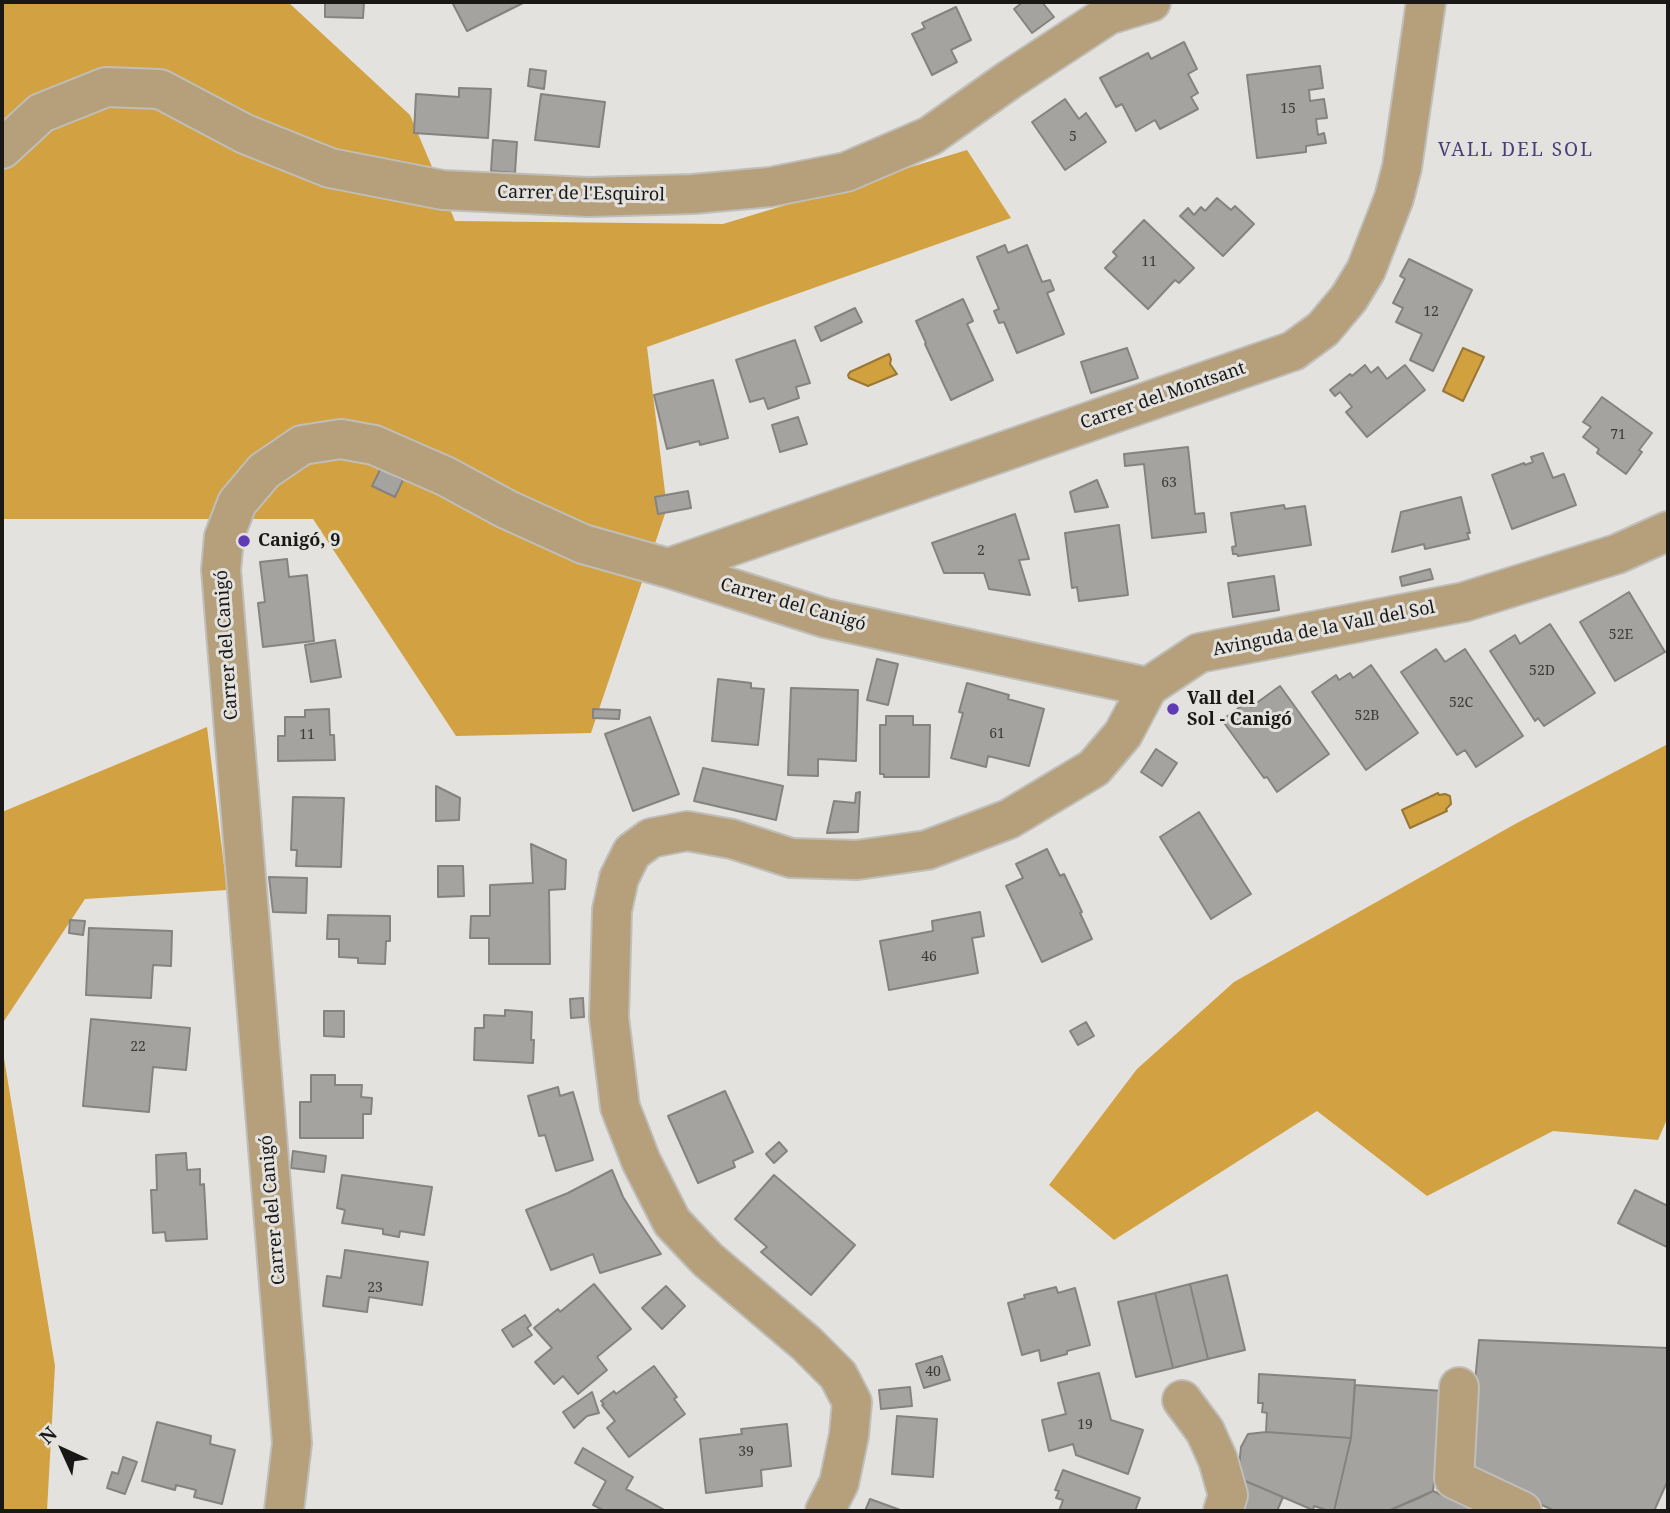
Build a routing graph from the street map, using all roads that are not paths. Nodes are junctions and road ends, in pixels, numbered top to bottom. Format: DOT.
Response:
graph roads {
  1 [pos="1151,2"];
  2 [pos="1426,2"];
  3 [pos="2,149"];
  4 [pos="1668,531"];
  5 [pos="668,568"];
  6 [pos="1148,688"];
  7 [pos="1459,1387"];
  8 [pos="1182,1400"];
  9 [pos="284,1511"];
  10 [pos="825,1511"];
  11 [pos="1223,1511"];
  12 [pos="1522,1511"];
  1 -- 3 [label="street, Carrer de l'Esquirol"];
  2 -- 5 [label="street, Carrer del Montsant"];
  4 -- 6 [label="street, Avinguda de la Vall del Sol"];
  5 -- 6 [label="street, Carrer del Canigó"];
  5 -- 9 [label="street, Carrer del Canigó"];
  6 -- 10 [label="street, Avinguda de la Vall del Sol"];
  7 -- 12 [label="street"];
  8 -- 11 [label="street"];
}
